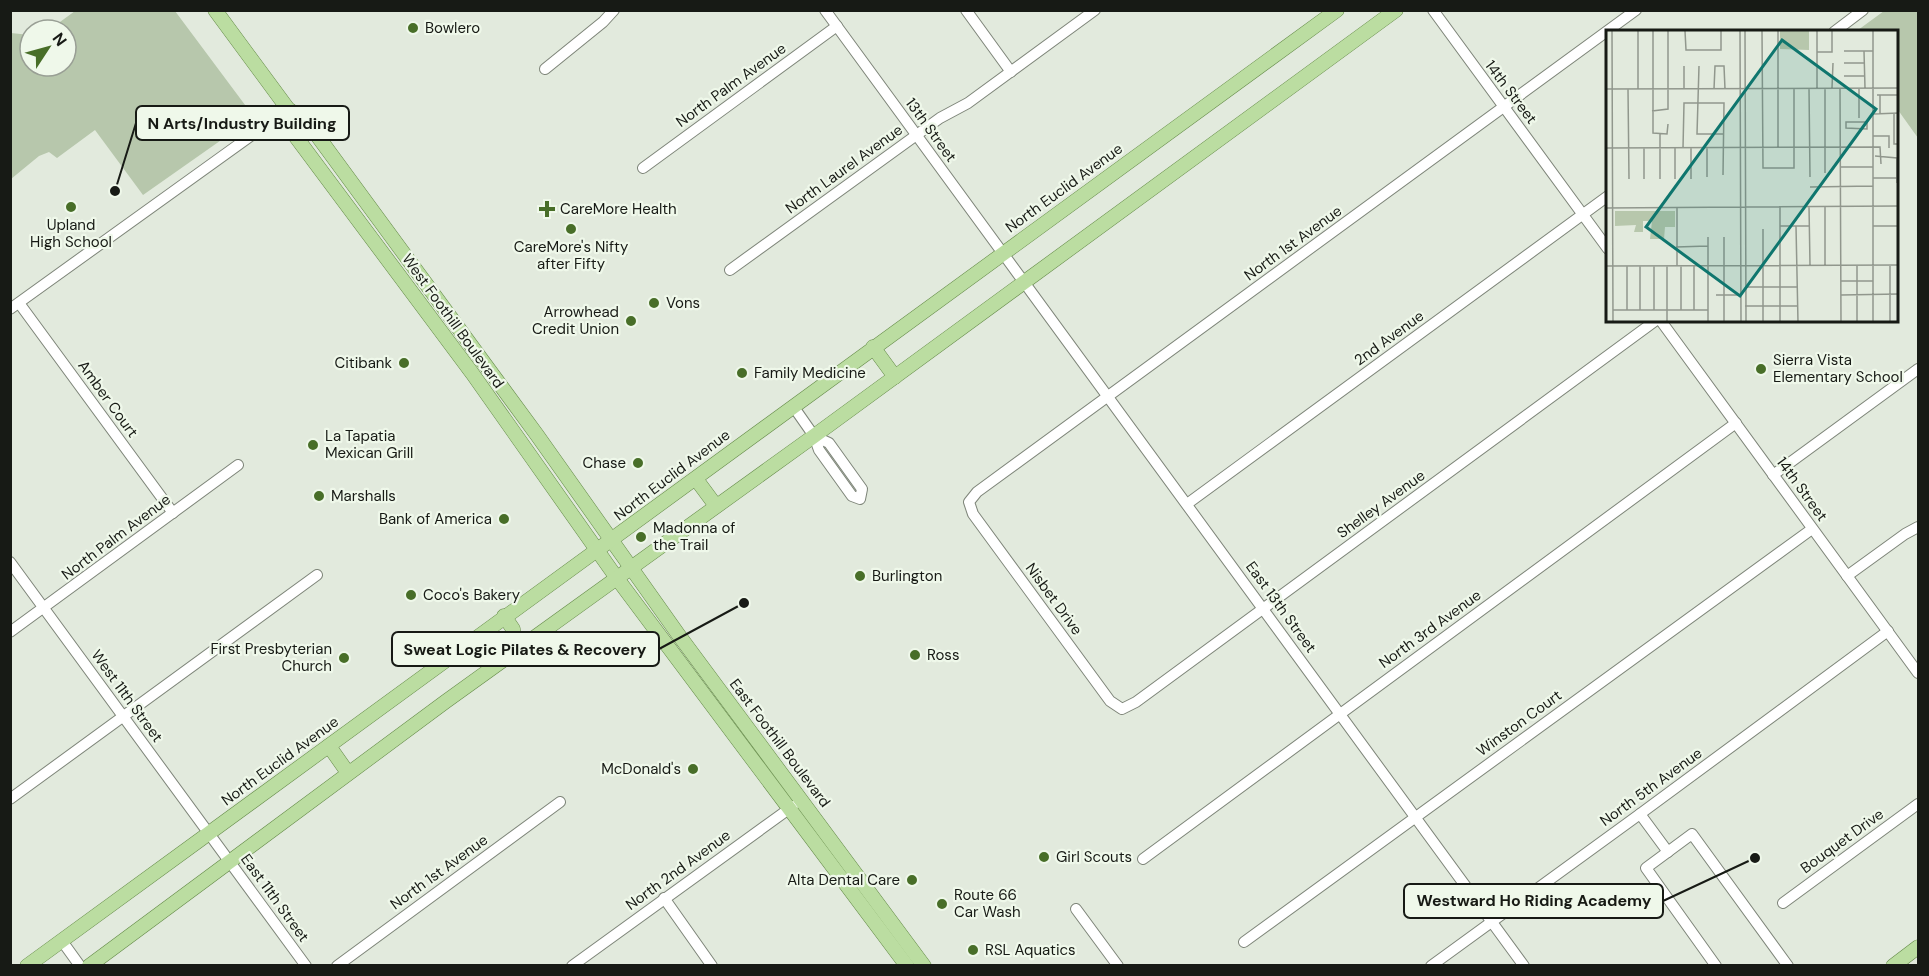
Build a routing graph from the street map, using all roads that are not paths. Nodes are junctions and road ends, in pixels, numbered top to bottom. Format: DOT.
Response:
graph roads {
  1 [pos="215,10"];
  2 [pos="614,10"];
  3 [pos="825,10"];
  4 [pos="966,10"];
  5 [pos="1095,10"];
  6 [pos="1337,10"];
  7 [pos="1396,10"];
  8 [pos="1433,10"];
  9 [pos="1636,10"];
  10 [pos="1863,10"];
  11 [pos="837,26"];
  12 [pos="1609,30"];
  13 [pos="1837,30"];
  14 [pos="1606,32"];
  15 [pos="544,69"];
  16 [pos="1011,72"];
  17 [pos="1504,107"];
  18 [pos="288,109"];
  19 [pos="917,136"];
  20 [pos="643,168"];
  21 [pos="1606,197"];
  22 [pos="1583,214"];
  23 [pos="1606,246"];
  24 [pos="1002,253"];
  25 [pos="1013,267"];
  26 [pos="730,270"];
  27 [pos="1024,283"];
  28 [pos="15,306"];
  29 [pos="424,308"];
  30 [pos="1654,322"];
  31 [pos="1662,322"];
  32 [pos="873,347"];
  33 [pos="487,366"];
  34 [pos="1918,369"];
  35 [pos="895,377"];
  36 [pos="1108,396"];
  37 [pos="793,406"];
  38 [pos="1736,423"];
  39 [pos="814,436"];
  40 [pos="238,465"];
  41 [pos="1773,475"];
  42 [pos="696,479"];
  43 [pos="969,502"];
  44 [pos="1187,504"];
  45 [pos="716,506"];
  46 [pos="172,513"];
  47 [pos="1918,527"];
  48 [pos="1812,529"];
  49 [pos="612,539"];
  50 [pos="598,549"];
  51 [pos="10,562"];
  52 [pos="630,567"];
  53 [pos="317,574"];
  54 [pos="1847,576"];
  55 [pos="616,577"];
  56 [pos="44,608"];
  57 [pos="1263,609"];
  58 [pos="504,616"];
  59 [pos="1888,631"];
  60 [pos="10,633"];
  61 [pos="1918,674"];
  62 [pos="445,702"];
  63 [pos="1122,710"];
  64 [pos="1340,714"];
  65 [pos="123,716"];
  66 [pos="328,746"];
  67 [pos="348,773"];
  68 [pos="10,799"];
  69 [pos="802,799"];
  70 [pos="560,802"];
  71 [pos="1918,804"];
  72 [pos="790,808"];
  73 [pos="1640,814"];
  74 [pos="1416,817"];
  75 [pos="209,834"];
  76 [pos="219,848"];
  77 [pos="1668,852"];
  78 [pos="1143,859"];
  79 [pos="230,862"];
  80 [pos="664,898"];
  81 [pos="1783,903"];
  82 [pos="1076,909"];
  83 [pos="1491,921"];
  84 [pos="62,941"];
  85 [pos="1244,942"];
  86 [pos="1918,947"];
  87 [pos="27,966"];
  88 [pos="80,966"];
  89 [pos="89,966"];
  90 [pos="306,966"];
  91 [pos="337,966"];
  92 [pos="572,966"];
  93 [pos="712,966"];
  94 [pos="907,966"];
  95 [pos="924,966"];
  96 [pos="1118,966"];
  97 [pos="1431,966"];
  98 [pos="1524,966"];
  99 [pos="1716,966"];
  100 [pos="1788,966"];
  101 [pos="1893,966"];
  1 -- 18 [label="main road, West Foothill Boulevard"];
  2 -- 15 [label="street"];
  3 -- 11 [label="street, 13th Street"];
  4 -- 16 [label="street"];
  5 -- 16 [label="street, North Laurel Avenue"];
  6 -- 24 [label="main road, North Euclid Avenue"];
  7 -- 27 [label="main road"];
  8 -- 17 [label="street, 14th Street"];
  9 -- 12 [label="street, North 1st Avenue"];
  10 -- 13 [label="street"];
  11 -- 19 [label="street, 13th Street"];
  11 -- 20 [label="street, North Palm Avenue"];
  14 -- 17 [label="street, North 1st Avenue"];
  16 -- 19 [label="street, North Laurel Avenue"];
  17 -- 22 [label="street, 14th Street"];
  17 -- 36 [label="street, North 1st Avenue"];
  18 -- 28 [label="street"];
  18 -- 29 [label="main road, West Foothill Boulevard"];
  18 -- 33 [label="main road, West Foothill Boulevard"];
  19 -- 24 [label="street, 13th Street"];
  19 -- 26 [label="street, North Laurel Avenue"];
  21 -- 22 [label="street, 2nd Avenue"];
  22 -- 23 [label="street, 14th Street"];
  22 -- 44 [label="street, 2nd Avenue"];
  24 -- 25 [label="street, 13th Street"];
  24 -- 32 [label="main road, North Euclid Avenue"];
  25 -- 27 [label="street, East 13th Street"];
  27 -- 35 [label="main road"];
  27 -- 36 [label="street, East 13th Street"];
  28 -- 46 [label="street, Amber Court"];
  29 -- 33 [label="main road"];
  29 -- 50 [label="main road, West Foothill Boulevard"];
  30 -- 57 [label="street, Shelley Avenue"];
  31 -- 38 [label="street, 14th Street"];
  32 -- 35 [label="main road"];
  32 -- 37 [label="main road, North Euclid Avenue"];
  33 -- 49 [label="main road, West Foothill Boulevard"];
  34 -- 41 [label="street"];
  35 -- 39 [label="main road"];
  36 -- 43 [label="street, North 1st Avenue"];
  36 -- 44 [label="street, East 13th Street"];
  37 -- 39 [label="street"];
  37 -- 42 [label="main road, North Euclid Avenue"];
  38 -- 41 [label="street, 14th Street"];
  38 -- 64 [label="street, North 3rd Avenue"];
  39 -- 39 [label="street"];
  39 -- 45 [label="main road"];
  40 -- 46 [label="street, North Palm Avenue"];
  41 -- 48 [label="street, 14th Street"];
  42 -- 45 [label="main road"];
  42 -- 49 [label="main road, North Euclid Avenue"];
  43 -- 63 [label="street, Nisbet Drive"];
  44 -- 57 [label="street, East 13th Street"];
  45 -- 52 [label="main road"];
  46 -- 56 [label="street, North Palm Avenue"];
  47 -- 54 [label="street"];
  48 -- 54 [label="street, 14th Street"];
  48 -- 74 [label="street, Winston Court"];
  49 -- 50 [label="main road, North Euclid Avenue"];
  49 -- 52 [label="main road, East Foothill Boulevard"];
  50 -- 55 [label="main road, East Foothill Boulevard"];
  50 -- 58 [label="main road, North Euclid Avenue"];
  51 -- 56 [label="street, West 11th Street"];
  52 -- 55 [label="main road"];
  52 -- 69 [label="main road, East Foothill Boulevard"];
  53 -- 65 [label="street"];
  54 -- 59 [label="street, 14th Street"];
  55 -- 62 [label="main road"];
  55 -- 72 [label="main road, East Foothill Boulevard"];
  56 -- 60 [label="street, North Palm Avenue"];
  56 -- 65 [label="street, West 11th Street"];
  57 -- 63 [label="street, Shelley Avenue"];
  57 -- 64 [label="street, East 13th Street"];
  58 -- 62 [label="main road"];
  58 -- 66 [label="main road, North Euclid Avenue"];
  59 -- 61 [label="street, 14th Street"];
  59 -- 73 [label="street, North 5th Avenue"];
  62 -- 67 [label="main road"];
  64 -- 74 [label="street, East 13th Street"];
  64 -- 78 [label="street, North 3rd Avenue"];
  65 -- 68 [label="street"];
  65 -- 75 [label="street, West 11th Street"];
  66 -- 67 [label="main road"];
  66 -- 75 [label="main road, North Euclid Avenue"];
  67 -- 79 [label="main road"];
  69 -- 72 [label="street, North 2nd Avenue"];
  69 -- 95 [label="main road, East Foothill Boulevard"];
  70 -- 91 [label="street, North 1st Avenue"];
  71 -- 81 [label="street, Bouquet Drive"];
  72 -- 80 [label="street, North 2nd Avenue"];
  72 -- 94 [label="main road, East Foothill Boulevard"];
  73 -- 77 [label="street"];
  73 -- 83 [label="street, North 5th Avenue"];
  74 -- 83 [label="street, East 13th Street"];
  74 -- 85 [label="street, Winston Court"];
  75 -- 76 [label="street, West 11th Street"];
  75 -- 84 [label="main road, North Euclid Avenue"];
  76 -- 79 [label="street, East 11th Street"];
  77 -- 99 [label="street"];
  77 -- 100 [label="street"];
  79 -- 89 [label="main road"];
  79 -- 90 [label="street, East 11th Street"];
  80 -- 92 [label="street, North 2nd Avenue"];
  80 -- 93 [label="street"];
  82 -- 96 [label="street"];
  83 -- 97 [label="street, North 5th Avenue"];
  83 -- 98 [label="street, East 13th Street"];
  84 -- 87 [label="main road, North Euclid Avenue"];
  84 -- 88 [label="street"];
  86 -- 101 [label="main road"];
}
